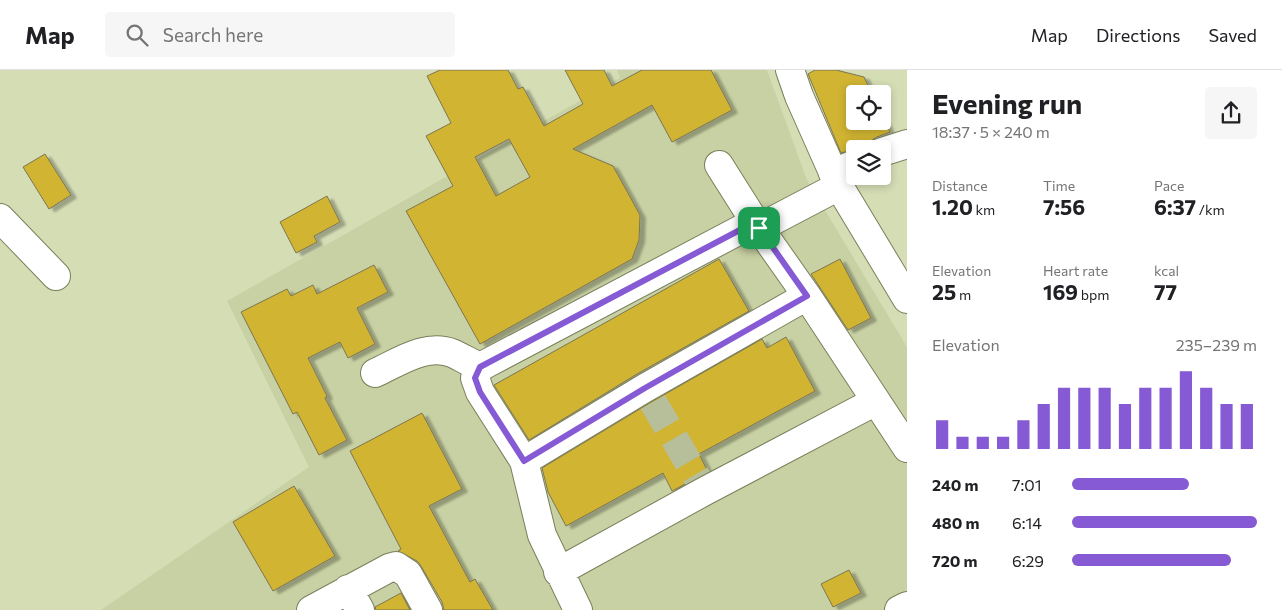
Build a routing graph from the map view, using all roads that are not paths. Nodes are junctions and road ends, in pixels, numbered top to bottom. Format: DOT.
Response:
graph roads {
  1 [pos="790,70"];
  2 [pos="907,144"];
  3 [pos="891,149"];
  4 [pos="719,165"];
  5 [pos="842,174"];
  6 [pos="0,218"];
  7 [pos="757,225"];
  8 [pos="56,276"];
  9 [pos="807,296"];
  10 [pos="907,299"];
  11 [pos="480,367"];
  12 [pos="375,373"];
  13 [pos="876,401"];
  14 [pos="907,448"];
  15 [pos="524,461"];
  16 [pos="558,572"];
  17 [pos="354,600"];
  18 [pos="907,606"];
  19 [pos="310,610"];
  20 [pos="428,610"];
  21 [pos="578,610"];
  22 [pos="898,610"];
  1 -- 5 [label="main road"];
  2 -- 3 [label="main road"];
  4 -- 7 [label="main road"];
  5 -- 7 [label="main road"];
  5 -- 10 [label="main road"];
  6 -- 8 [label="main road"];
  7 -- 9 [label="main road"];
  7 -- 11 [label="main road"];
  9 -- 13 [label="main road"];
  9 -- 15 [label="main road"];
  11 -- 12 [label="main road"];
  11 -- 15 [label="main road"];
  13 -- 14 [label="main road"];
  13 -- 16 [label="main road"];
  15 -- 16 [label="main road"];
  16 -- 21 [label="main road"];
  17 -- 19 [label="main road"];
  17 -- 20 [label="main road"];
  18 -- 22 [label="main road"];
}
